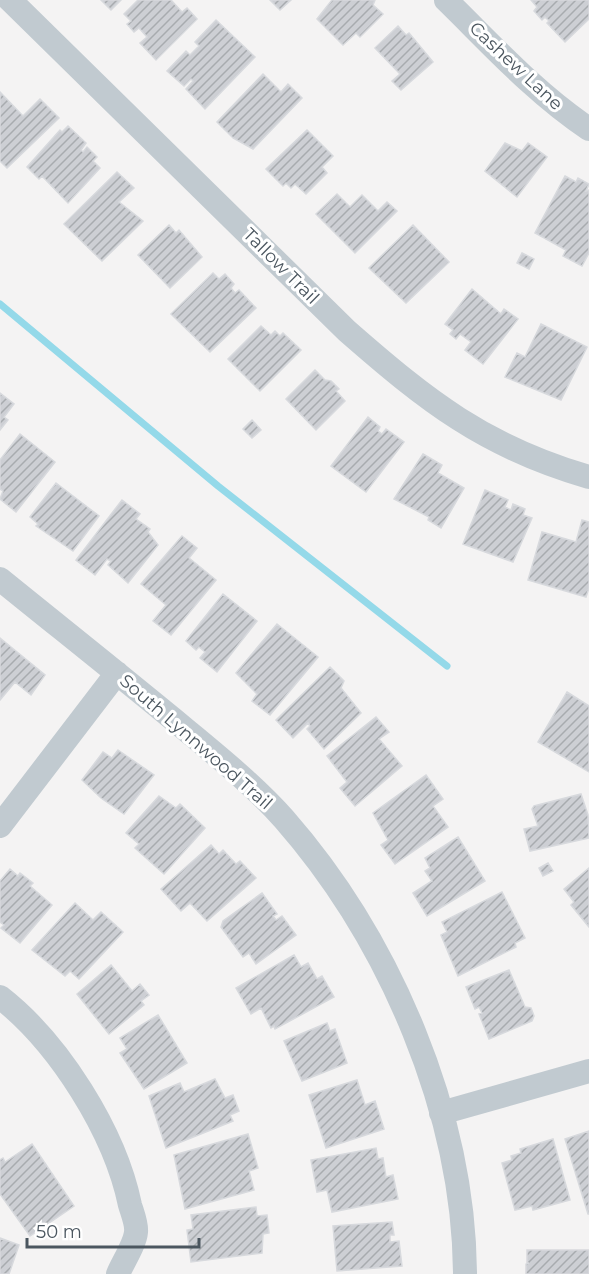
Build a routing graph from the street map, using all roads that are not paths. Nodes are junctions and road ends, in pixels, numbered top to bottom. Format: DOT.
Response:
graph roads {
  1 [pos="10,0"];
  2 [pos="446,0"];
  3 [pos="589,129"];
  4 [pos="589,477"];
  5 [pos="0,579"];
  6 [pos="117,674"];
  7 [pos="0,826"];
  8 [pos="0,997"];
  9 [pos="589,1071"];
  10 [pos="441,1113"];
  11 [pos="118,1274"];
  12 [pos="465,1274"];
  1 -- 4 [label="street, Tallow Trail"];
  2 -- 3 [label="street, Cashew Lane"];
  5 -- 6 [label="street, South Lynnwood Trail"];
  6 -- 7 [label="street"];
  6 -- 10 [label="street, South Lynnwood Trail"];
  8 -- 11 [label="street"];
  9 -- 10 [label="street"];
  10 -- 12 [label="street, South Lynnwood Trail"];
}
